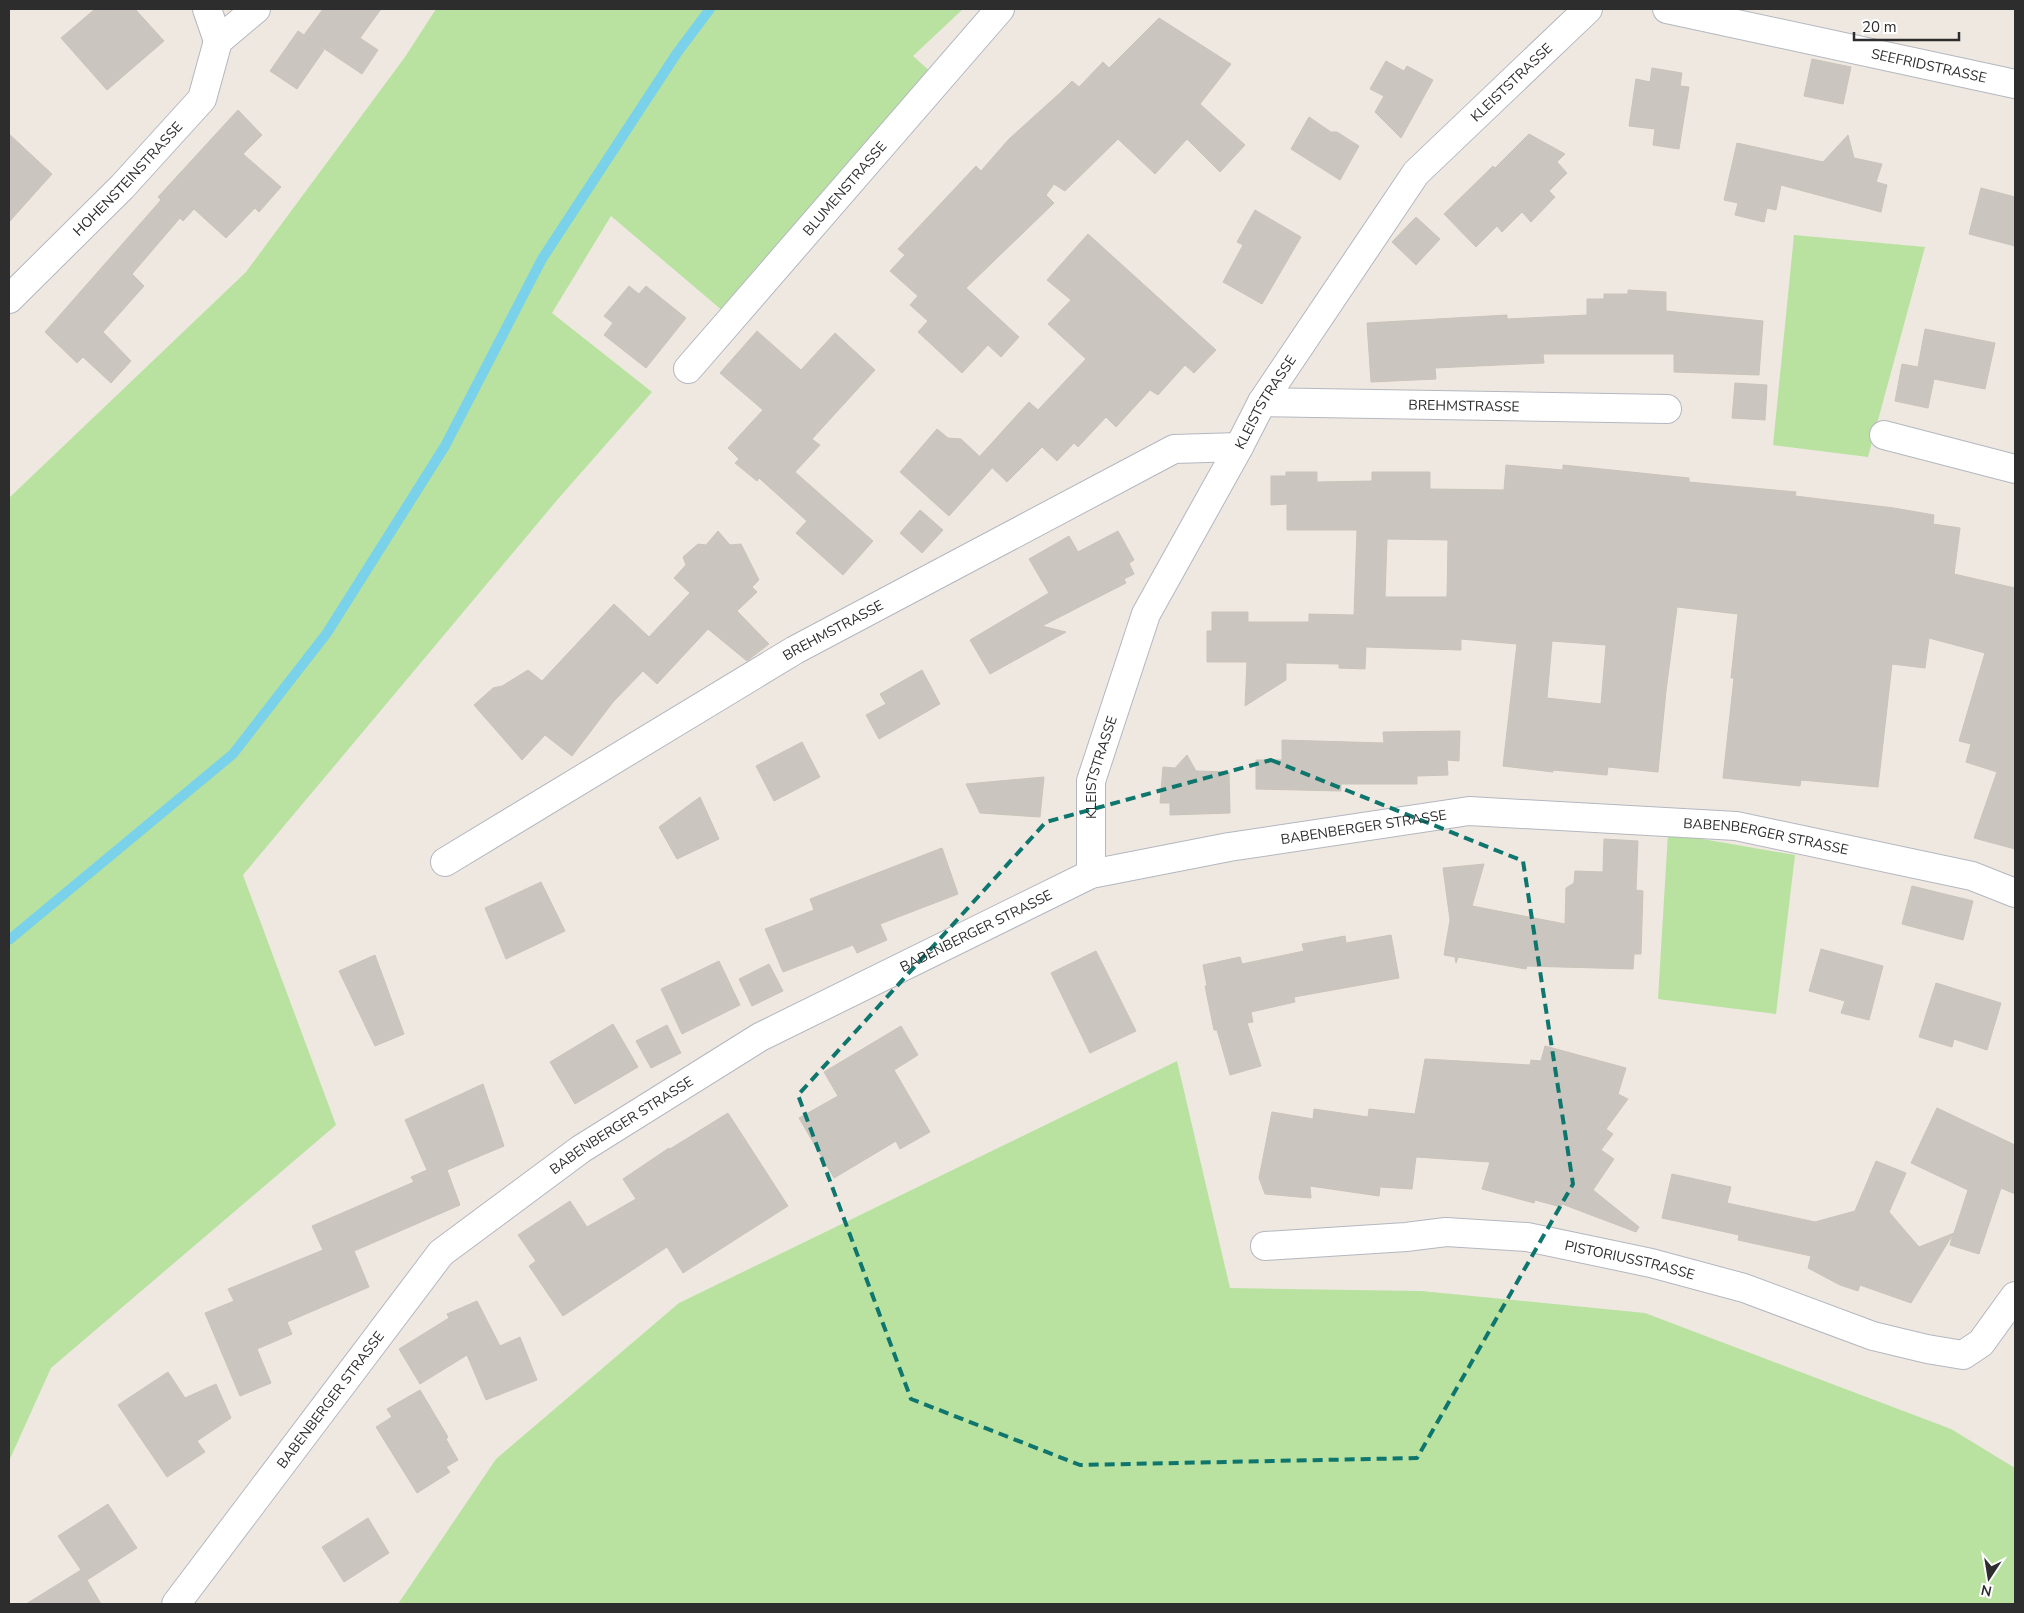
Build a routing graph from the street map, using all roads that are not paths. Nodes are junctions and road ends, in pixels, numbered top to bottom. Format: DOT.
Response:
graph roads {
  1 [pos="207,9"];
  2 [pos="256,9"];
  3 [pos="1000,9"];
  4 [pos="1588,9"];
  5 [pos="1666,9"];
  6 [pos="218,40"];
  7 [pos="2015,84"];
  8 [pos="9,299"];
  9 [pos="688,369"];
  10 [pos="1262,402"];
  11 [pos="1667,408"];
  12 [pos="1884,435"];
  13 [pos="1239,447"];
  14 [pos="2015,469"];
  15 [pos="446,862"];
  16 [pos="1091,874"];
  17 [pos="2015,893"];
  18 [pos="1265,1246"];
  19 [pos="2015,1296"];
  20 [pos="176,1604"];
  1 -- 6 [label="street"];
  2 -- 6 [label="street"];
  3 -- 9 [label="street, BLUMENSTRASSE"];
  4 -- 10 [label="street, KLEISTSTRASSE"];
  5 -- 7 [label="street, SEEFRIDSTRASSE"];
  6 -- 8 [label="street, HOHENSTEINSTRASSE"];
  10 -- 11 [label="street, BREHMSTRASSE"];
  10 -- 13 [label="street, KLEISTSTRASSE"];
  12 -- 14 [label="street"];
  13 -- 15 [label="street, BREHMSTRASSE"];
  13 -- 16 [label="street, KLEISTSTRASSE"];
  16 -- 17 [label="street, BABENBERGER STRASSE"];
  16 -- 20 [label="street, BABENBERGER STRASSE"];
  18 -- 19 [label="street, PISTORIUSSTRASSE"];
}
